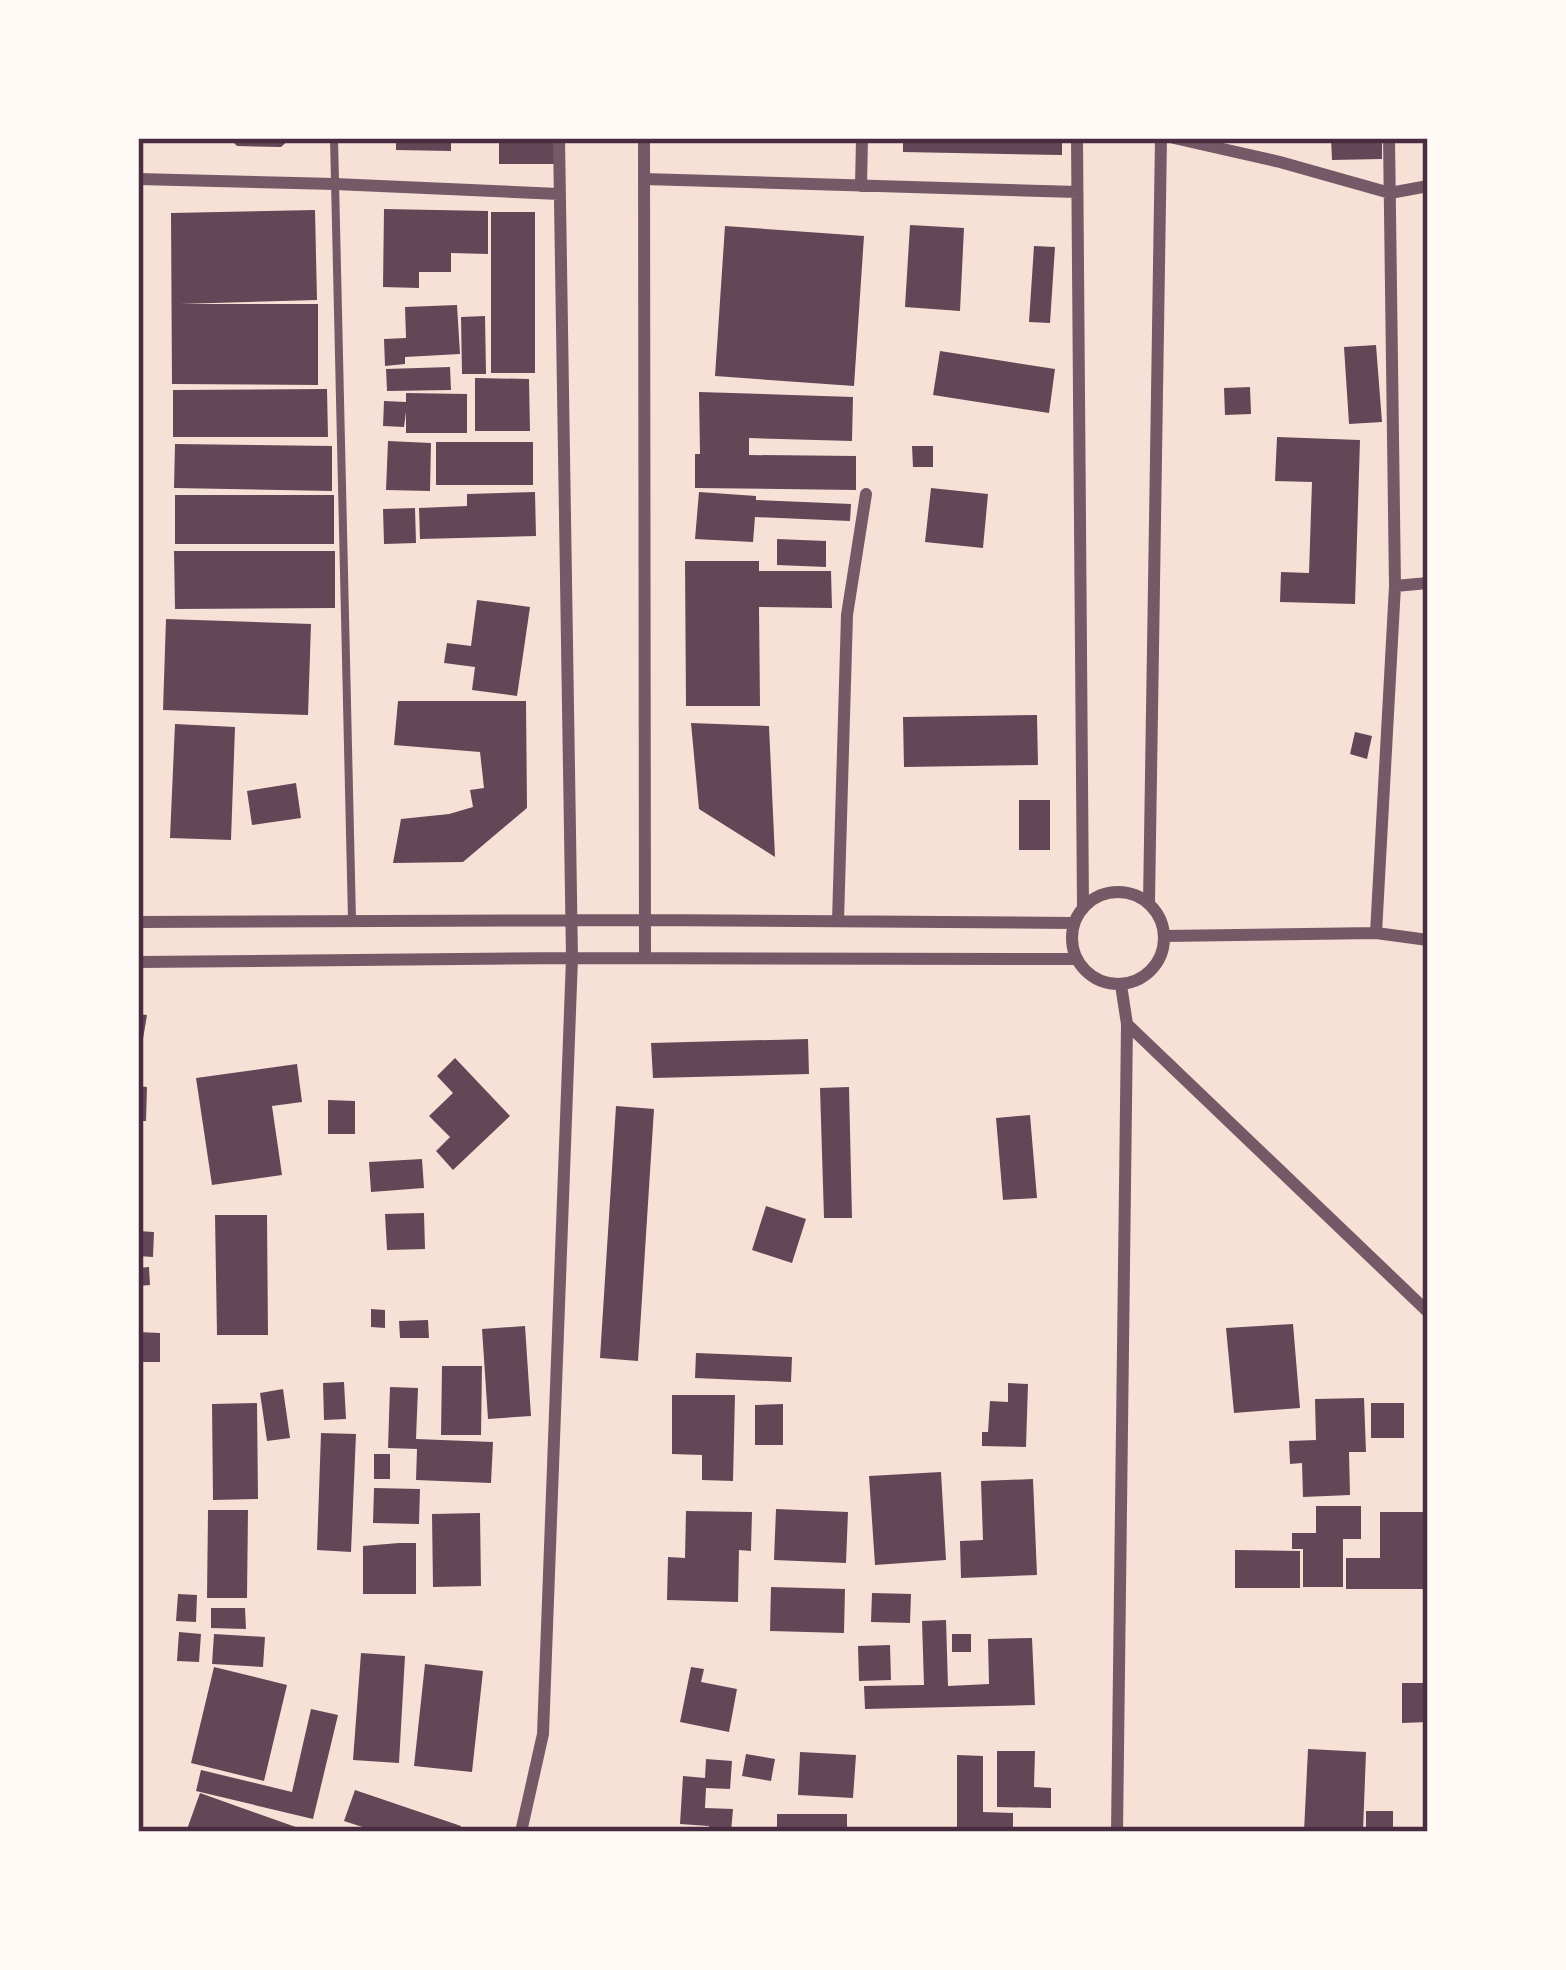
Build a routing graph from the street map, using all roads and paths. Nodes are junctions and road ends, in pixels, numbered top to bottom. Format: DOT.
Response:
graph roads {
  1 [pos="334,138"];
  2 [pos="559,138"];
  3 [pos="644,138"];
  4 [pos="862,138"];
  5 [pos="1077,138"];
  6 [pos="1161,138"];
  7 [pos="1174,138"];
  8 [pos="1389,138"];
  9 [pos="138,179"];
  10 [pos="644,179"];
  11 [pos="334,184"];
  12 [pos="861,186"];
  13 [pos="1428,186"];
  14 [pos="1077,192"];
  15 [pos="1390,193"];
  16 [pos="559,194"];
  17 [pos="866,494"];
  18 [pos="1428,583"];
  19 [pos="1395,586"];
  20 [pos="1149,903"];
  21 [pos="1083,907"];
  22 [pos="352,920"];
  23 [pos="645,920"];
  24 [pos="838,921"];
  25 [pos="138,922"];
  26 [pos="571,922"];
  27 [pos="1074,923"];
  28 [pos="1376,932"];
  29 [pos="1165,935"];
  30 [pos="1428,940"];
  31 [pos="572,958"];
  32 [pos="645,958"];
  33 [pos="1076,958"];
  34 [pos="138,962"];
  35 [pos="1121,985"];
  36 [pos="1127,1024"];
  37 [pos="1428,1312"];
  38 [pos="520,1832"];
  39 [pos="1117,1832"];
  1 -- 11 [label="lane"];
  2 -- 16 [label="street"];
  3 -- 10 [label="street"];
  4 -- 12 [label="street"];
  5 -- 14 [label="street"];
  6 -- 20 [label="street"];
  7 -- 15 [label="street"];
  8 -- 15 [label="street"];
  9 -- 11 [label="street"];
  10 -- 12 [label="street"];
  10 -- 23 [label="street"];
  11 -- 16 [label="street"];
  11 -- 22 [label="lane"];
  12 -- 14 [label="street"];
  13 -- 15 [label="street"];
  14 -- 21 [label="street"];
  15 -- 19 [label="street"];
  16 -- 26 [label="street"];
  17 -- 24 [label="street"];
  18 -- 19 [label="street"];
  19 -- 28 [label="street"];
  20 -- 21 [label="street"];
  20 -- 29 [label="street"];
  21 -- 27 [label="street"];
  22 -- 25 [label="street"];
  22 -- 26 [label="street"];
  23 -- 24 [label="street"];
  23 -- 26 [label="street"];
  23 -- 32 [label="street"];
  24 -- 27 [label="street"];
  26 -- 31 [label="street"];
  27 -- 33 [label="street"];
  28 -- 29 [label="street"];
  28 -- 30 [label="street"];
  29 -- 35 [label="street"];
  31 -- 32 [label="street"];
  31 -- 34 [label="street"];
  31 -- 38 [label="street"];
  32 -- 33 [label="street"];
  33 -- 35 [label="street"];
  35 -- 36 [label="street"];
  36 -- 37 [label="street"];
  36 -- 39 [label="street"];
}
